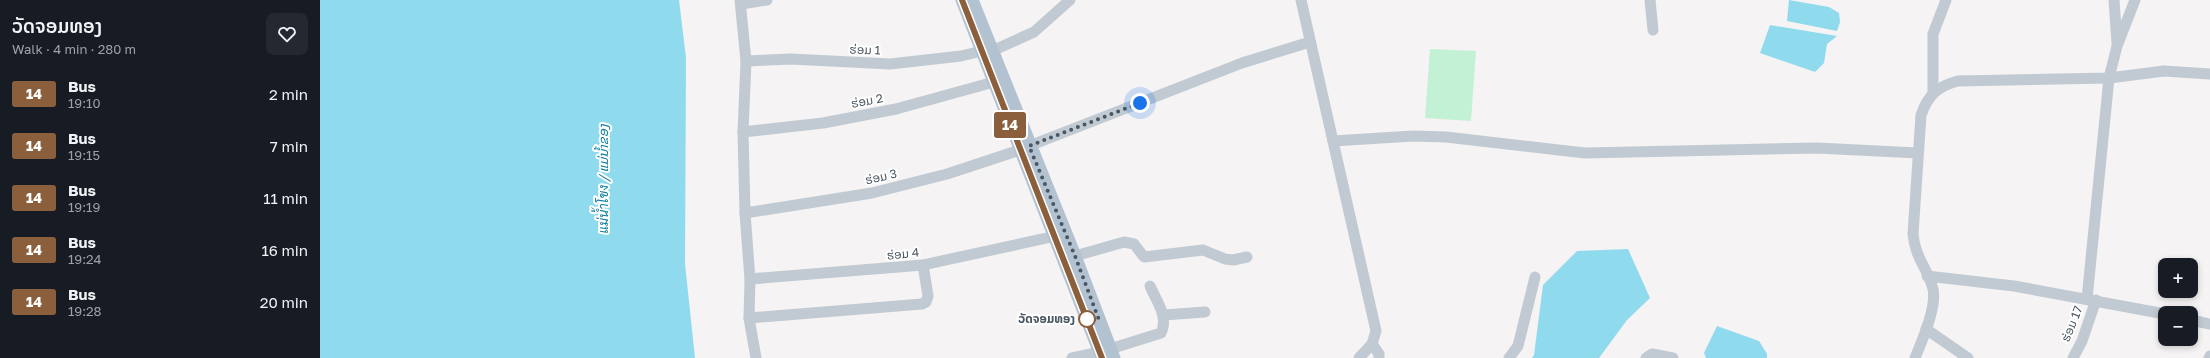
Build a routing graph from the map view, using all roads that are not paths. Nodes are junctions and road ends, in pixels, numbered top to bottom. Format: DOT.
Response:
graph roads {
  1 [pos="767,0"];
  2 [pos="962,0"];
  3 [pos="972,0"];
  4 [pos="1070,0"];
  5 [pos="1301,0"];
  6 [pos="1650,0"];
  7 [pos="1946,0"];
  8 [pos="2114,0"];
  9 [pos="2135,0"];
  10 [pos="741,2"];
  11 [pos="1653,30"];
  12 [pos="1310,42"];
  13 [pos="2117,46"];
  14 [pos="987,51"];
  15 [pos="746,61"];
  16 [pos="2210,74"];
  17 [pos="2109,78"];
  18 [pos="994,82"];
  19 [pos="1932,92"];
  20 [pos="743,132"];
  21 [pos="1333,140"];
  22 [pos="1025,148"];
  23 [pos="1918,153"];
  24 [pos="745,213"];
  25 [pos="1056,236"];
  26 [pos="1075,256"];
  27 [pos="1247,257"];
  28 [pos="923,265"];
  29 [pos="1927,276"];
  30 [pos="1535,277"];
  31 [pos="750,279"];
  32 [pos="1150,286"];
  33 [pos="2091,299"];
  34 [pos="1205,312"];
  35 [pos="2158,313"];
  36 [pos="1164,315"];
  37 [pos="749,318"];
  38 [pos="2198,321"];
  39 [pos="2210,324"];
  40 [pos="1926,329"];
  41 [pos="1372,344"];
  42 [pos="1106,354"];
  43 [pos="756,358"];
  44 [pos="1072,358"];
  45 [pos="1359,358"];
  46 [pos="1379,358"];
  47 [pos="1509,358"];
  48 [pos="1646,358"];
  49 [pos="1673,358"];
  50 [pos="1915,358"];
  51 [pos="1968,358"];
  52 [pos="2073,358"];
  1 -- 10 [label="street"];
  2 -- 14 [label="main road"];
  3 -- 14 [label="main road"];
  4 -- 14 [label="street, ຮ່ອມ 1"];
  5 -- 12 [label="street"];
  6 -- 11 [label="street"];
  7 -- 19 [label="street"];
  8 -- 13 [label="street"];
  9 -- 13 [label="street"];
  10 -- 15 [label="street"];
  12 -- 21 [label="street"];
  12 -- 22 [label="street, ຮ່ອມ 3"];
  13 -- 17 [label="street, ຮ່ອມ 17"];
  14 -- 15 [label="street, ຮ່ອມ 1"];
  14 -- 18 [label="main road"];
  14 -- 22 [label="main road"];
  15 -- 20 [label="street"];
  16 -- 17 [label="street"];
  17 -- 19 [label="street"];
  17 -- 33 [label="street, ຮ່ອມ 17"];
  18 -- 20 [label="street, ຮ່ອມ 2"];
  18 -- 22 [label="main road"];
  19 -- 23 [label="street"];
  20 -- 24 [label="street"];
  21 -- 23 [label="street"];
  21 -- 41 [label="street"];
  22 -- 24 [label="street, ຮ່ອມ 3"];
  22 -- 25 [label="main road"];
  22 -- 26 [label="main road"];
  23 -- 29 [label="street"];
  24 -- 31 [label="street"];
  25 -- 28 [label="street, ຮ່ອມ 4"];
  25 -- 42 [label="main road"];
  26 -- 27 [label="street"];
  26 -- 42 [label="main road"];
  28 -- 31 [label="street, ຮ່ອມ 4"];
  28 -- 37 [label="street"];
  29 -- 33 [label="street"];
  29 -- 40 [label="street"];
  30 -- 47 [label="street"];
  31 -- 37 [label="street"];
  32 -- 36 [label="street"];
  33 -- 35 [label="street"];
  33 -- 52 [label="street, ຮ່ອມ 17"];
  34 -- 36 [label="street"];
  36 -- 42 [label="street"];
  37 -- 43 [label="street"];
  38 -- 39 [label="street"];
  40 -- 50 [label="street"];
  40 -- 51 [label="street"];
  41 -- 45 [label="street"];
  41 -- 46 [label="street"];
  42 -- 44 [label="street"];
  48 -- 49 [label="street"];
}
